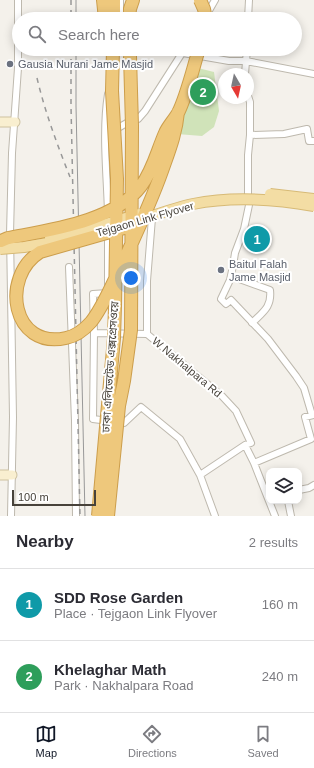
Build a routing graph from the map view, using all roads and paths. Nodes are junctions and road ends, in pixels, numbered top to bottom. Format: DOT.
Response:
graph roads {
  1 [pos="18,0"];
  2 [pos="103,0"];
  3 [pos="114,0"];
  4 [pos="120,0"];
  5 [pos="133,0"];
  6 [pos="200,0"];
  7 [pos="215,0"];
  8 [pos="248,0"];
  9 [pos="18,12"];
  10 [pos="104,12"];
  11 [pos="114,12"];
  12 [pos="119,12"];
  13 [pos="130,12"];
  14 [pos="204,12"];
  15 [pos="209,12"];
  16 [pos="248,12"];
  17 [pos="18,56"];
  18 [pos="109,56"];
  19 [pos="113,56"];
  20 [pos="114,56"];
  21 [pos="130,56"];
  22 [pos="181,56"];
  23 [pos="197,56"];
  24 [pos="206,56"];
  25 [pos="246,56"];
  26 [pos="246,61"];
  27 [pos="245,68"];
  28 [pos="314,74"];
  29 [pos="112,92"];
  30 [pos="250,104"];
  31 [pos="178,112"];
  32 [pos="0,122"];
  33 [pos="15,122"];
  34 [pos="250,135"];
  35 [pos="106,140"];
  36 [pos="314,140"];
  37 [pos="248,196"];
  38 [pos="314,199"];
  39 [pos="314,206"];
  40 [pos="151,218"];
  41 [pos="109,226"];
  42 [pos="0,244"];
  43 [pos="69,267"];
  44 [pos="231,276"];
  45 [pos="252,323"];
  46 [pos="94,333"];
  47 [pos="147,334"];
  48 [pos="313,415"];
  49 [pos="245,445"];
  50 [pos="254,463"];
  51 [pos="0,475"];
  52 [pos="12,475"];
  53 [pos="200,475"];
  54 [pos="314,485"];
  55 [pos="302,489"];
  56 [pos="266,493"];
  57 [pos="270,504"];
  58 [pos="289,504"];
  59 [pos="11,516"];
  60 [pos="76,516"];
  61 [pos="98,516"];
  62 [pos="108,516"];
  63 [pos="215,516"];
  64 [pos="275,516"];
  65 [pos="291,516"];
  1 -- 9 [label="street"];
  2 -- 10 [label="highway"];
  3 -- 11 [label="highway"];
  4 -- 12 [label="street"];
  5 -- 13 [label="highway"];
  6 -- 14 [label="highway, bridge"];
  7 -- 15 [label="street"];
  8 -- 16 [label="street"];
  17 -- 33 [label="street"];
  18 -- 29 [label="highway, bridge"];
  19 -- 35 [label="street"];
  20 -- 29 [label="highway, ঢাকা এলিভেটেড এক্সপ্রেসওয়ে, bridge"];
  21 -- 62 [label="highway, ঢাকা এলিভেটেড এক্সপ্রেসওয়ে, bridge"];
  22 -- 35 [label="street"];
  23 -- 31 [label="highway, bridge"];
  24 -- 26 [label="street"];
  25 -- 26 [label="street"];
  26 -- 27 [label="street"];
  26 -- 28 [label="street"];
  29 -- 61 [label="highway, ঢাকা এলিভেটেড এক্সপ্রেসওয়ে, bridge"];
  30 -- 34 [label="street"];
  31 -- 40 [label="highway, bridge"];
  31 -- 42 [label="highway, bridge"];
  32 -- 33 [label="street"];
  33 -- 52 [label="street"];
  34 -- 36 [label="street"];
  34 -- 37 [label="street"];
  35 -- 41 [label="street"];
  37 -- 41 [label="street"];
  37 -- 44 [label="street"];
  38 -- 42 [label="main road, Tejgaon Link Flyover, bridge"];
  39 -- 40 [label="main road, Tejgaon Link Flyover, bridge"];
  40 -- 42 [label="main road, Tejgaon Link Flyover, bridge"];
  40 -- 47 [label="street, W Nakhalpara Rd"];
  41 -- 46 [label="street"];
  43 -- 60 [label="street"];
  44 -- 45 [label="street"];
  44 -- 45 [label="street"];
  45 -- 48 [label="street"];
  46 -- 47 [label="street"];
  46 -- 53 [label="street"];
  47 -- 49 [label="street, W Nakhalpara Rd"];
  48 -- 50 [label="street"];
  49 -- 50 [label="street, W Nakhalpara Rd"];
  49 -- 53 [label="street"];
  50 -- 56 [label="street, W Nakhalpara Rd"];
  51 -- 52 [label="street"];
  52 -- 59 [label="street"];
  53 -- 63 [label="street"];
  54 -- 55 [label="street"];
  57 -- 64 [label="street, W Nakhalpara Rd"];
  58 -- 65 [label="street"];
}
